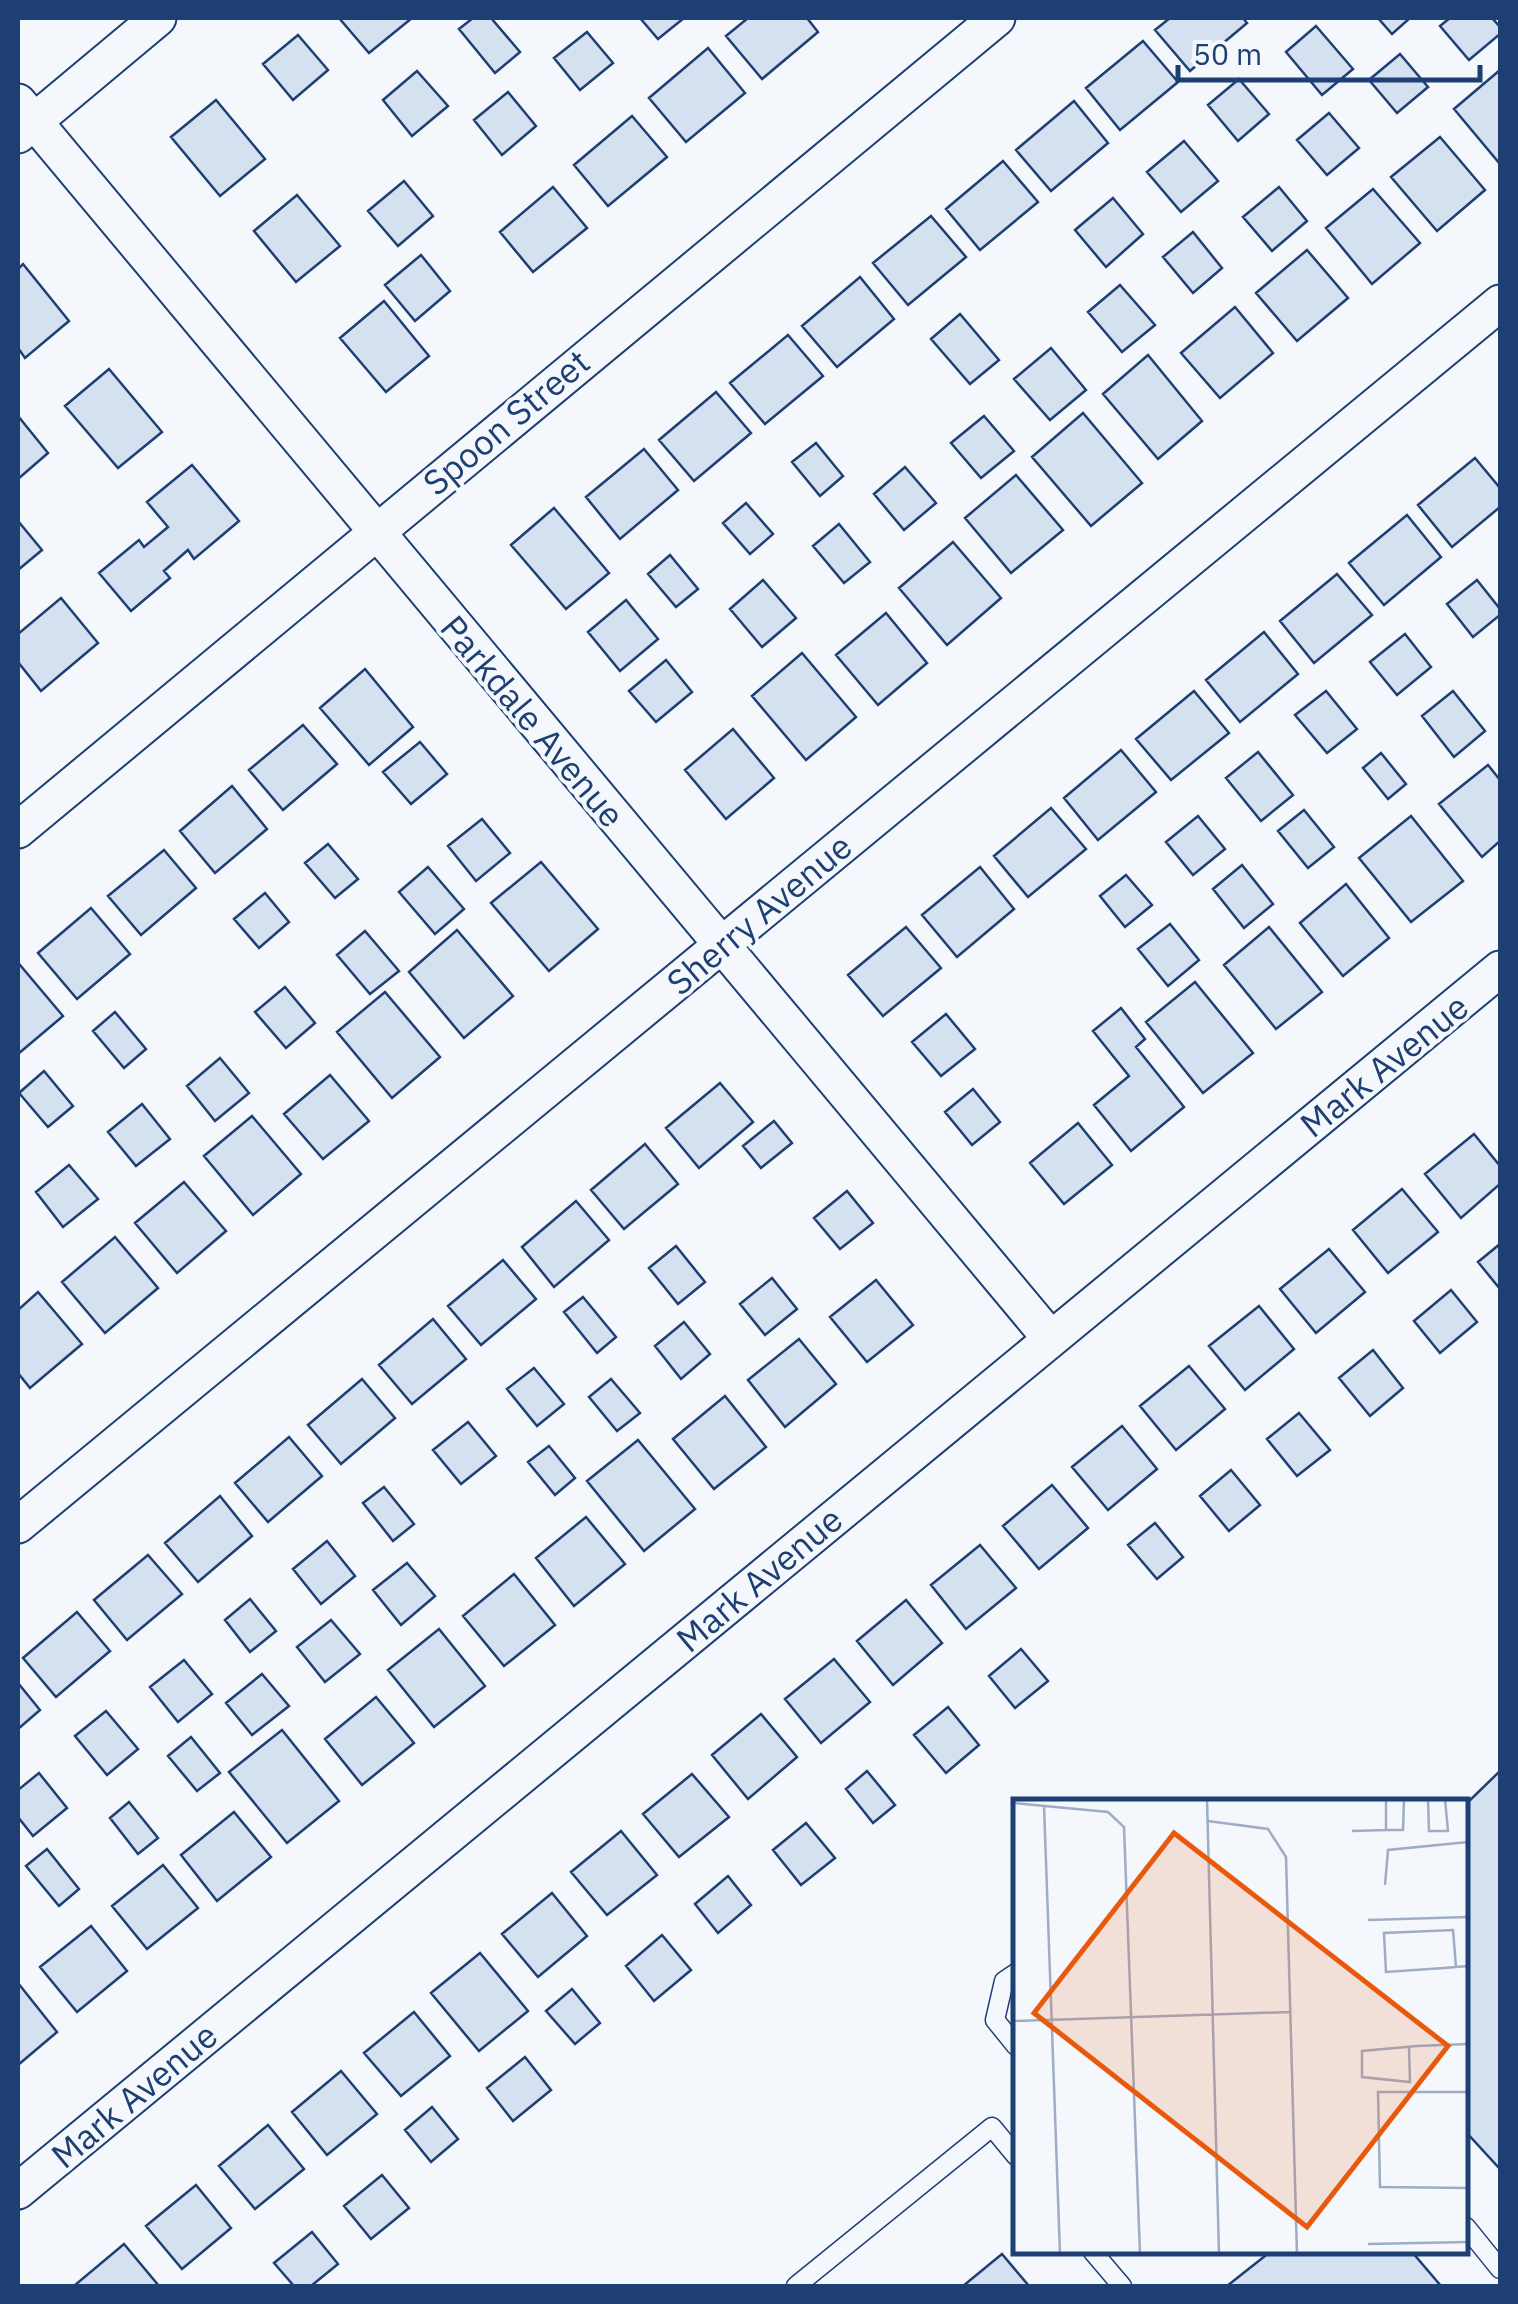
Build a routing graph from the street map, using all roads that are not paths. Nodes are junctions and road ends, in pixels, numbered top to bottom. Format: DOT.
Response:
graph roads {
  1 [pos="158,18"];
  2 [pos="997,18"];
  3 [pos="23,120"];
  4 [pos="1500,303"];
  5 [pos="375,531"];
  6 [pos="18,830"];
  7 [pos="720,946"];
  8 [pos="1500,969"];
  9 [pos="1051,1338"];
  10 [pos="18,1525"];
  11 [pos="1013,1975"];
  12 [pos="1013,2042"];
  13 [pos="1013,2152"];
  14 [pos="18,2191"];
  15 [pos="1468,2229"];
  16 [pos="1095,2254"];
  17 [pos="1500,2268"];
  18 [pos="796,2286"];
  19 [pos="1122,2286"];
  1 -- 3 [label="street"];
  2 -- 5 [label="street, Spoon Street"];
  3 -- 5 [label="street, Parkdale Avenue"];
  4 -- 7 [label="street, Sherry Avenue"];
  5 -- 6 [label="street, Spoon Street"];
  5 -- 7 [label="street, Parkdale Avenue"];
  7 -- 9 [label="street, Parkdale Avenue"];
  7 -- 10 [label="street, Sherry Avenue"];
  8 -- 9 [label="street, Mark Avenue"];
  9 -- 14 [label="street, Mark Avenue"];
  11 -- 12 [label="lane"];
  13 -- 18 [label="lane"];
  15 -- 17 [label="lane"];
  16 -- 19 [label="lane"];
}
